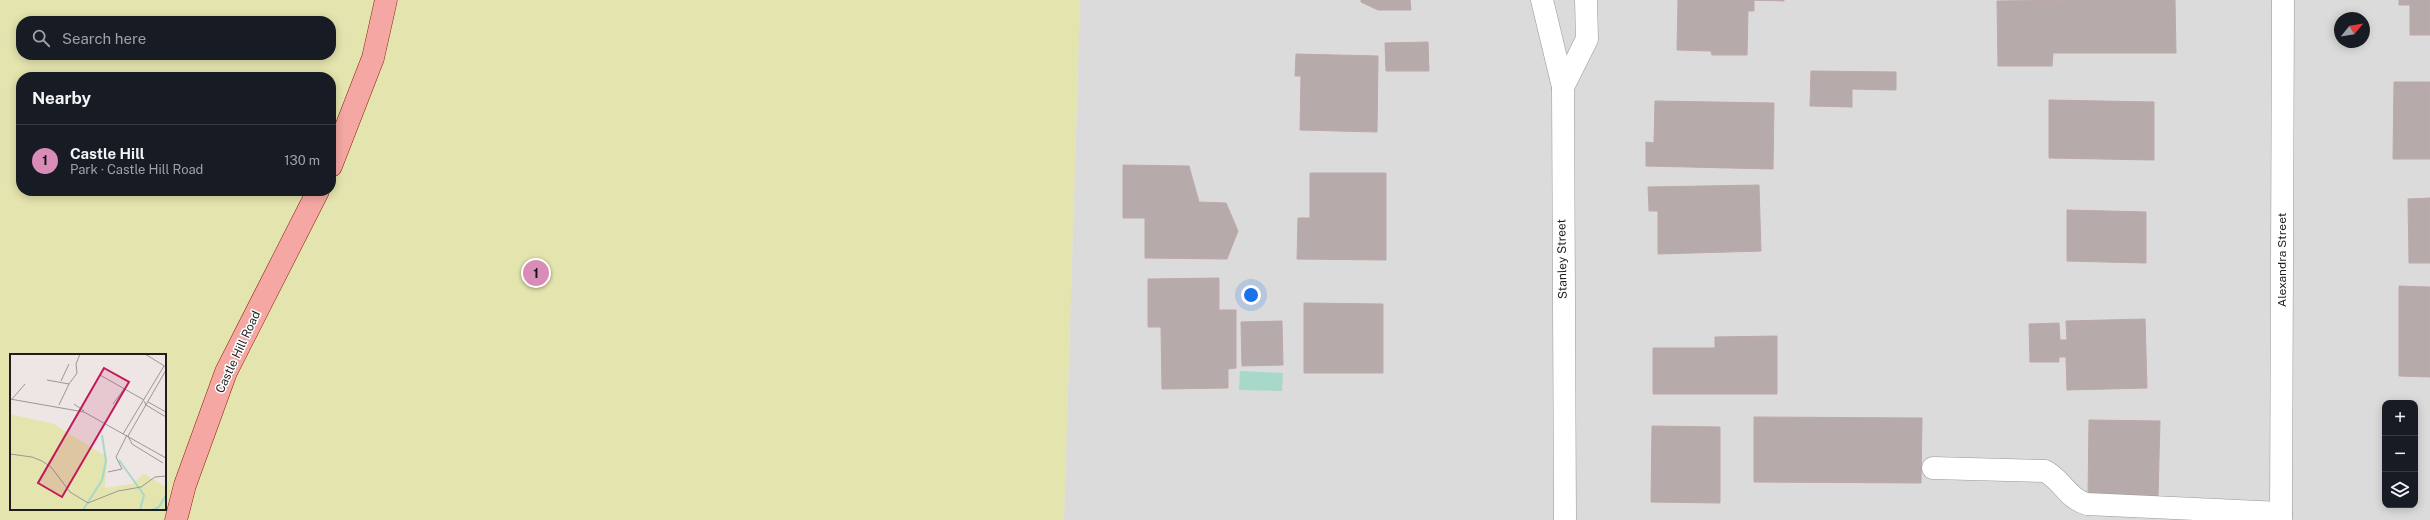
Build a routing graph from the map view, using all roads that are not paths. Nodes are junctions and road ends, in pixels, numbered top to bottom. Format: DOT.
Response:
graph roads {
  1 [pos="386,0"];
  2 [pos="1542,0"];
  3 [pos="1586,0"];
  4 [pos="2283,0"];
  5 [pos="1563,87"];
  6 [pos="336,153"];
  7 [pos="315,196"];
  8 [pos="1933,468"];
  9 [pos="2281,516"];
  10 [pos="176,520"];
  11 [pos="1564,520"];
  1 -- 6 [label="main road"];
  2 -- 5 [label="street, Stanley Street"];
  3 -- 5 [label="street"];
  4 -- 9 [label="street, Alexandra Street"];
  5 -- 11 [label="street, Stanley Street"];
  7 -- 10 [label="main road, Castle Hill Road"];
  8 -- 9 [label="street"];
}
